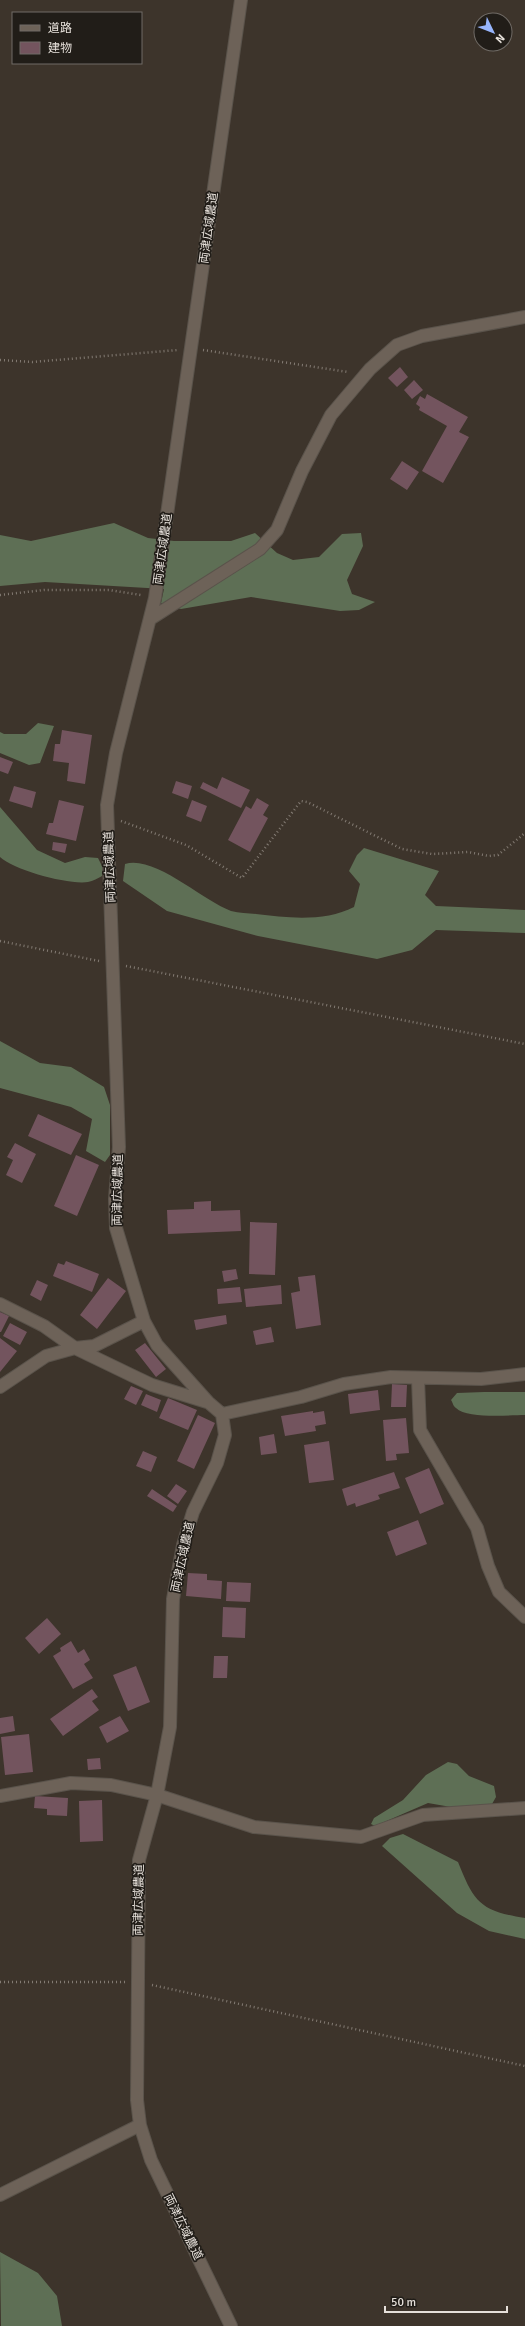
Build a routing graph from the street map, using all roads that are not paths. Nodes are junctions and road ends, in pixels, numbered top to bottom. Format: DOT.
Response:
graph roads {
  1 [pos="241,0"];
  2 [pos="525,317"];
  3 [pos="150,619"];
  4 [pos="0,1304"];
  5 [pos="144,1321"];
  6 [pos="75,1348"];
  7 [pos="525,1374"];
  8 [pos="418,1379"];
  9 [pos="0,1387"];
  10 [pos="208,1402"];
  11 [pos="222,1414"];
  12 [pos="525,1617"];
  13 [pos="158,1795"];
  14 [pos="0,1796"];
  15 [pos="525,1808"];
  16 [pos="140,2125"];
  17 [pos="0,2194"];
  18 [pos="231,2326"];
  1 -- 3 [label="street, 両津広域農道"];
  2 -- 3 [label="street"];
  3 -- 5 [label="street, 両津広域農道"];
  4 -- 6 [label="street"];
  5 -- 6 [label="street"];
  5 -- 10 [label="street, 両津広域農道"];
  6 -- 9 [label="street"];
  6 -- 10 [label="street"];
  7 -- 8 [label="street"];
  8 -- 11 [label="street"];
  8 -- 12 [label="street"];
  10 -- 11 [label="street, 両津広域農道"];
  11 -- 13 [label="street, 両津広域農道"];
  13 -- 14 [label="street"];
  13 -- 15 [label="street"];
  13 -- 16 [label="street, 両津広域農道"];
  16 -- 17 [label="street"];
  16 -- 18 [label="street, 両津広域農道"];
}
